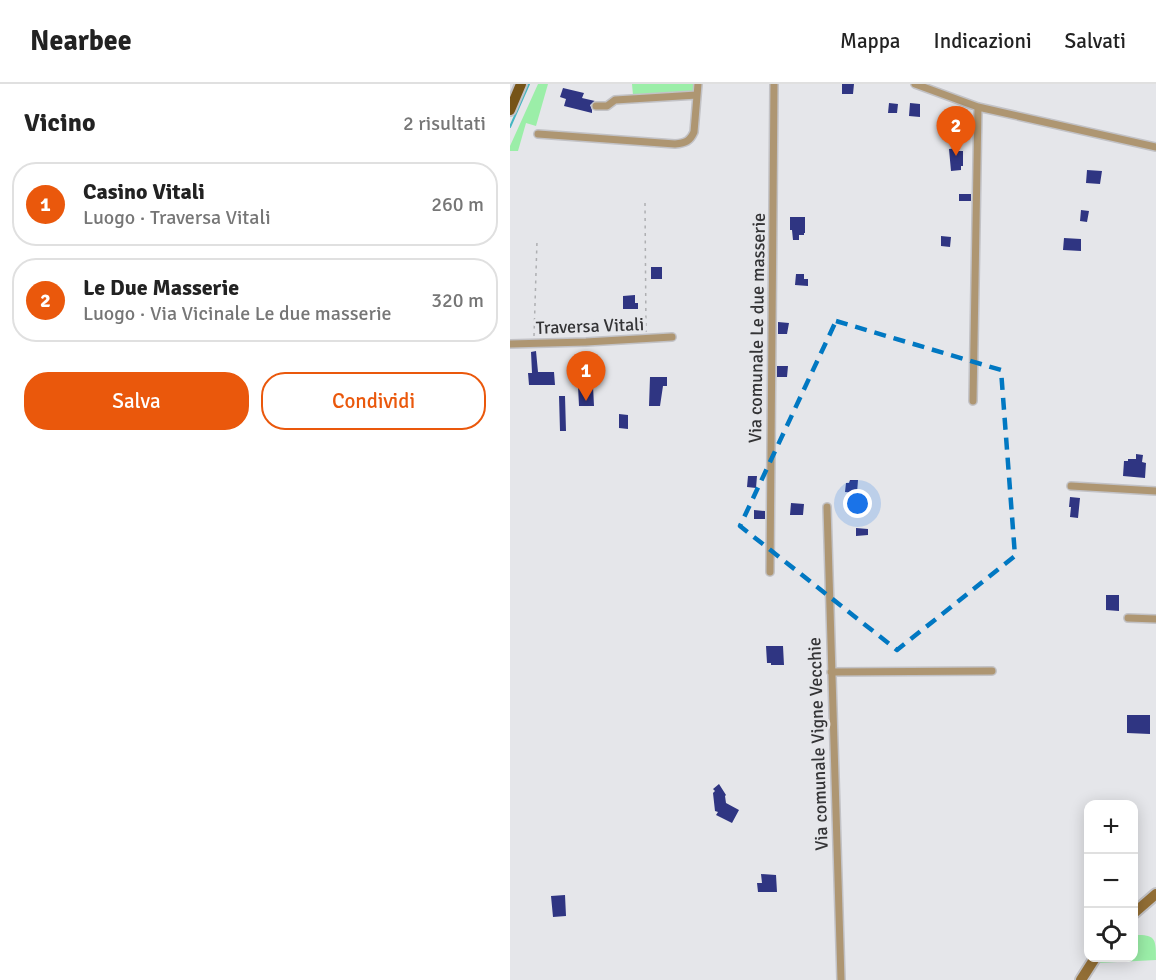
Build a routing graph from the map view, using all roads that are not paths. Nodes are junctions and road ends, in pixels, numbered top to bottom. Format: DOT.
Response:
graph roads {
  1 [pos="521,84"];
  2 [pos="698,84"];
  3 [pos="774,84"];
  4 [pos="915,84"];
  5 [pos="697,95"];
  6 [pos="596,106"];
  7 [pos="978,106"];
  8 [pos="510,110"];
  9 [pos="538,134"];
  10 [pos="1156,147"];
  11 [pos="672,337"];
  12 [pos="510,344"];
  13 [pos="973,401"];
  14 [pos="1071,486"];
  15 [pos="1156,491"];
  16 [pos="827,507"];
  17 [pos="770,572"];
  18 [pos="1128,618"];
  19 [pos="1156,619"];
  20 [pos="992,671"];
  21 [pos="831,672"];
  22 [pos="1156,894"];
  23 [pos="1138,910"];
  24 [pos="1092,962"];
  25 [pos="841,980"];
  26 [pos="1081,980"];
  1 -- 8 [label="main road"];
  2 -- 5 [label="street"];
  3 -- 17 [label="street, Via comunale Le due masserie"];
  4 -- 7 [label="street"];
  5 -- 6 [label="street"];
  5 -- 9 [label="street"];
  7 -- 10 [label="street"];
  7 -- 13 [label="street"];
  11 -- 12 [label="street, Traversa Vitali"];
  14 -- 15 [label="street"];
  16 -- 21 [label="street, Via comunale Vigne Vecchie"];
  18 -- 19 [label="street"];
  20 -- 21 [label="street"];
  21 -- 25 [label="street, Via comunale Vigne Vecchie"];
  22 -- 23 [label="main road"];
  24 -- 26 [label="main road"];
}
